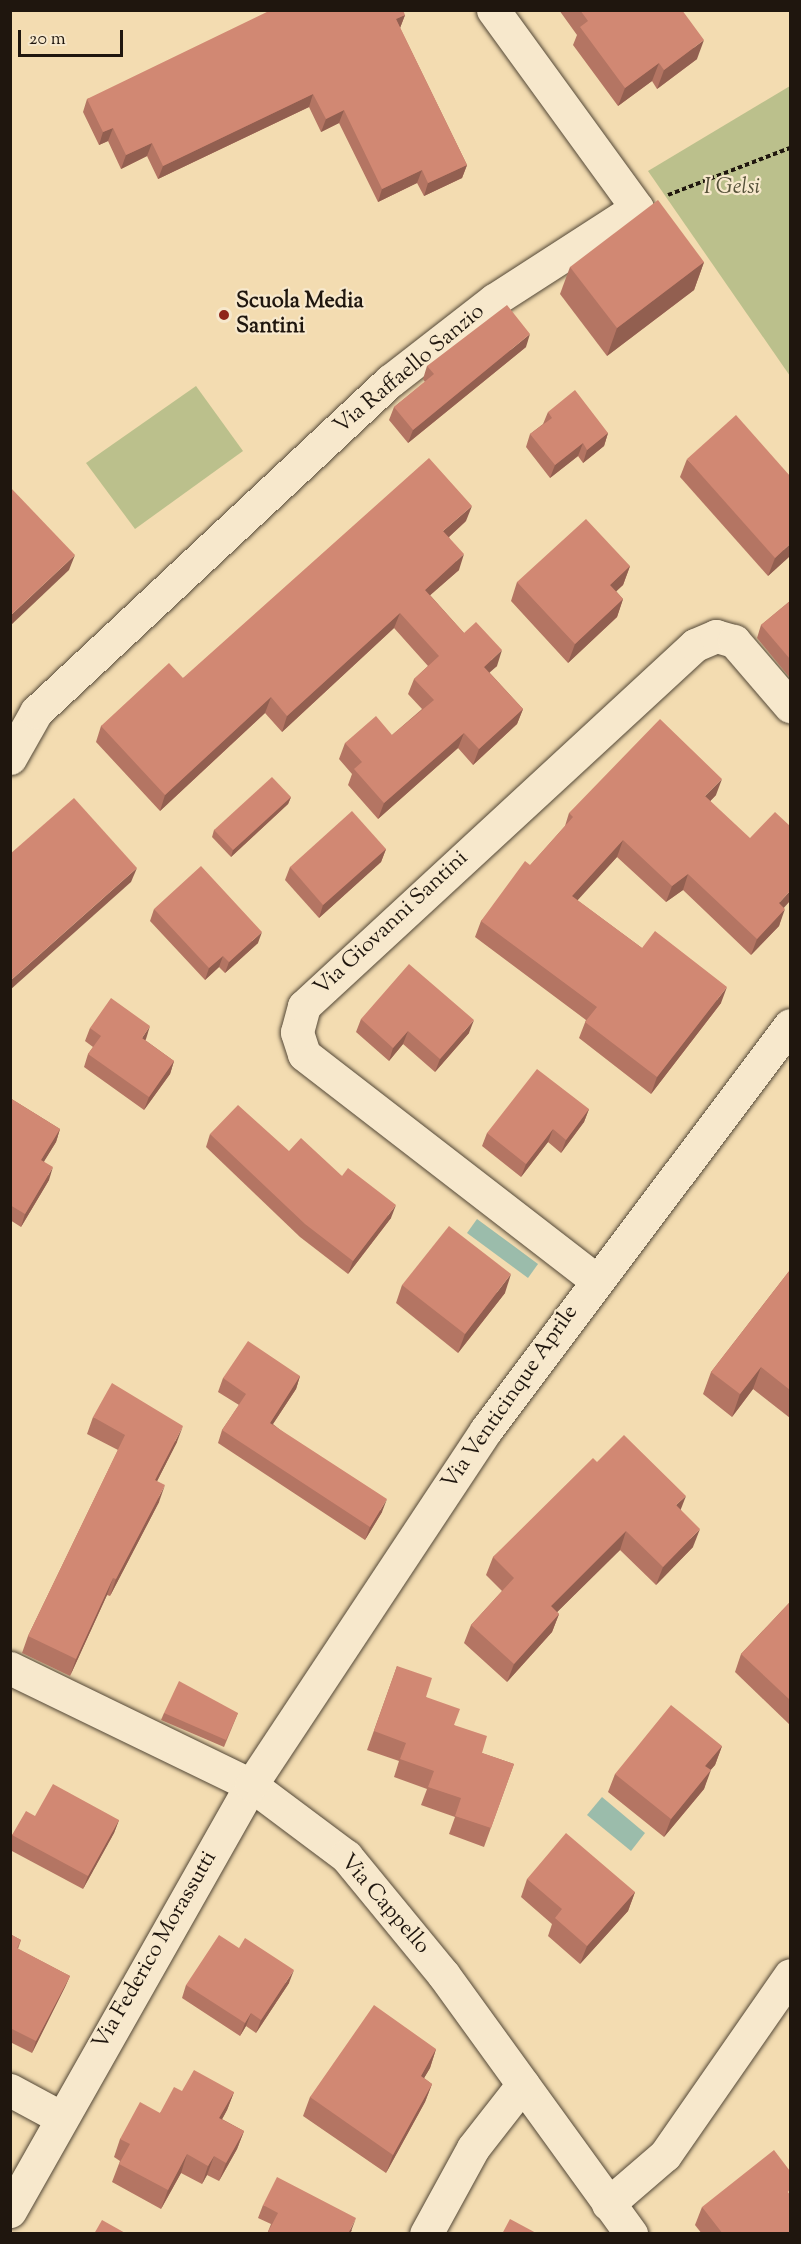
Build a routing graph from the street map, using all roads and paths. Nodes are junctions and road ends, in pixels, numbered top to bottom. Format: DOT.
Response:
graph roads {
  1 [pos="493,10"];
  2 [pos="790,148"];
  3 [pos="637,208"];
  4 [pos="790,706"];
  5 [pos="10,758"];
  6 [pos="790,1025"];
  7 [pos="596,1280"];
  8 [pos="10,1668"];
  9 [pos="251,1785"];
  10 [pos="790,1975"];
  11 [pos="523,2084"];
  12 [pos="10,2090"];
  13 [pos="62,2118"];
  14 [pos="608,2204"];
  15 [pos="10,2211"];
  16 [pos="426,2234"];
  17 [pos="631,2234"];
  1 -- 3 [label="street"];
  2 -- 3 [label="path"];
  3 -- 5 [label="street, Via Raffaello Sanzio"];
  4 -- 7 [label="street, Via Giovanni Santini"];
  6 -- 7 [label="street, Via Venticinque Aprile"];
  7 -- 9 [label="street, Via Venticinque Aprile"];
  8 -- 9 [label="street, Via Cappello"];
  9 -- 11 [label="street, Via Cappello"];
  9 -- 13 [label="street, Via Federico Morassutti"];
  10 -- 14 [label="street"];
  11 -- 14 [label="street, Via Cappello"];
  11 -- 16 [label="street"];
  12 -- 13 [label="street"];
  13 -- 15 [label="street, Via Federico Morassutti"];
  14 -- 17 [label="street, Via Cappello"];
}
